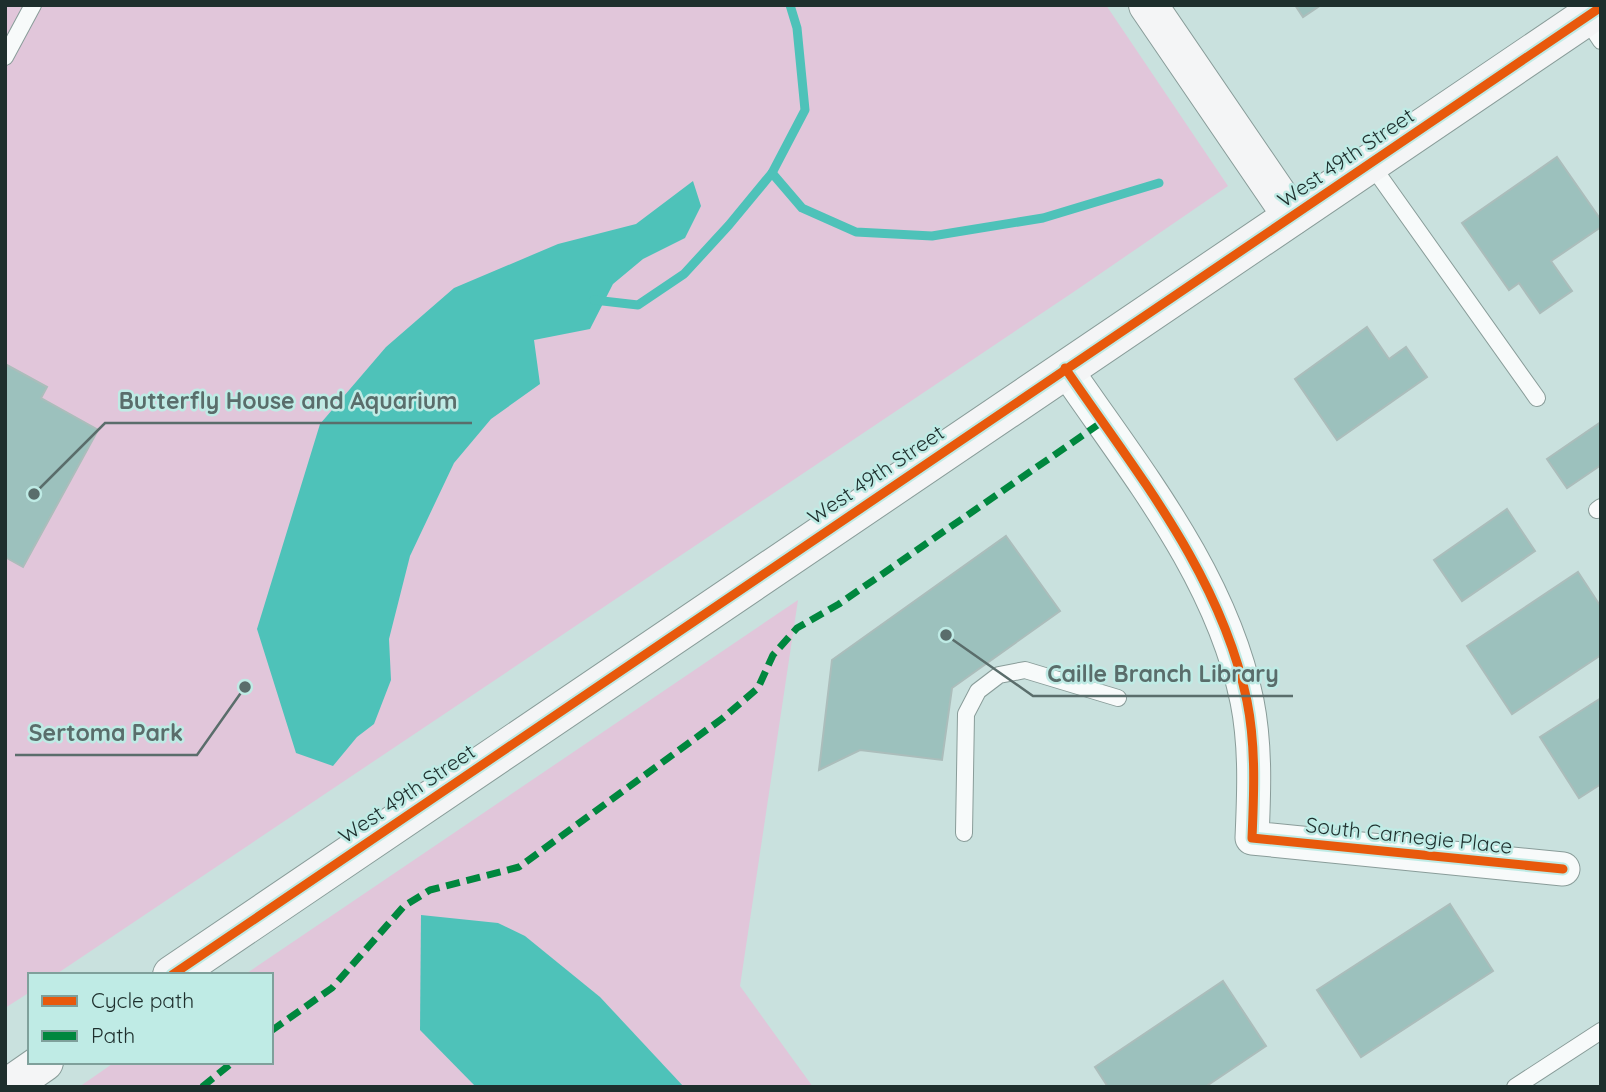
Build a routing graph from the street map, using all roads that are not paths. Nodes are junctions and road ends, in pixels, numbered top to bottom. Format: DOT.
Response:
graph roads {
  1 [pos="33,5"];
  2 [pos="1148,5"];
  3 [pos="1596,21"];
  4 [pos="5,57"];
  5 [pos="1370,163"];
  6 [pos="1292,216"];
  7 [pos="1065,368"];
  8 [pos="1537,398"];
  9 [pos="1118,698"];
  10 [pos="964,833"];
  11 [pos="1563,869"];
  12 [pos="175,973"];
  13 [pos="1601,1031"];
  14 [pos="41,1064"];
  15 [pos="8,1087"];
  16 [pos="1515,1087"];
  1 -- 4 [label="lane"];
  2 -- 6 [label="main road"];
  3 -- 5 [label="main road, West 49th Street"];
  5 -- 6 [label="main road, West 49th Street"];
  5 -- 8 [label="lane"];
  6 -- 7 [label="main road, West 49th Street"];
  7 -- 11 [label="street, South Carnegie Place"];
  7 -- 12 [label="main road, West 49th Street"];
  9 -- 10 [label="lane"];
  13 -- 16 [label="lane"];
  14 -- 15 [label="main road"];
}
